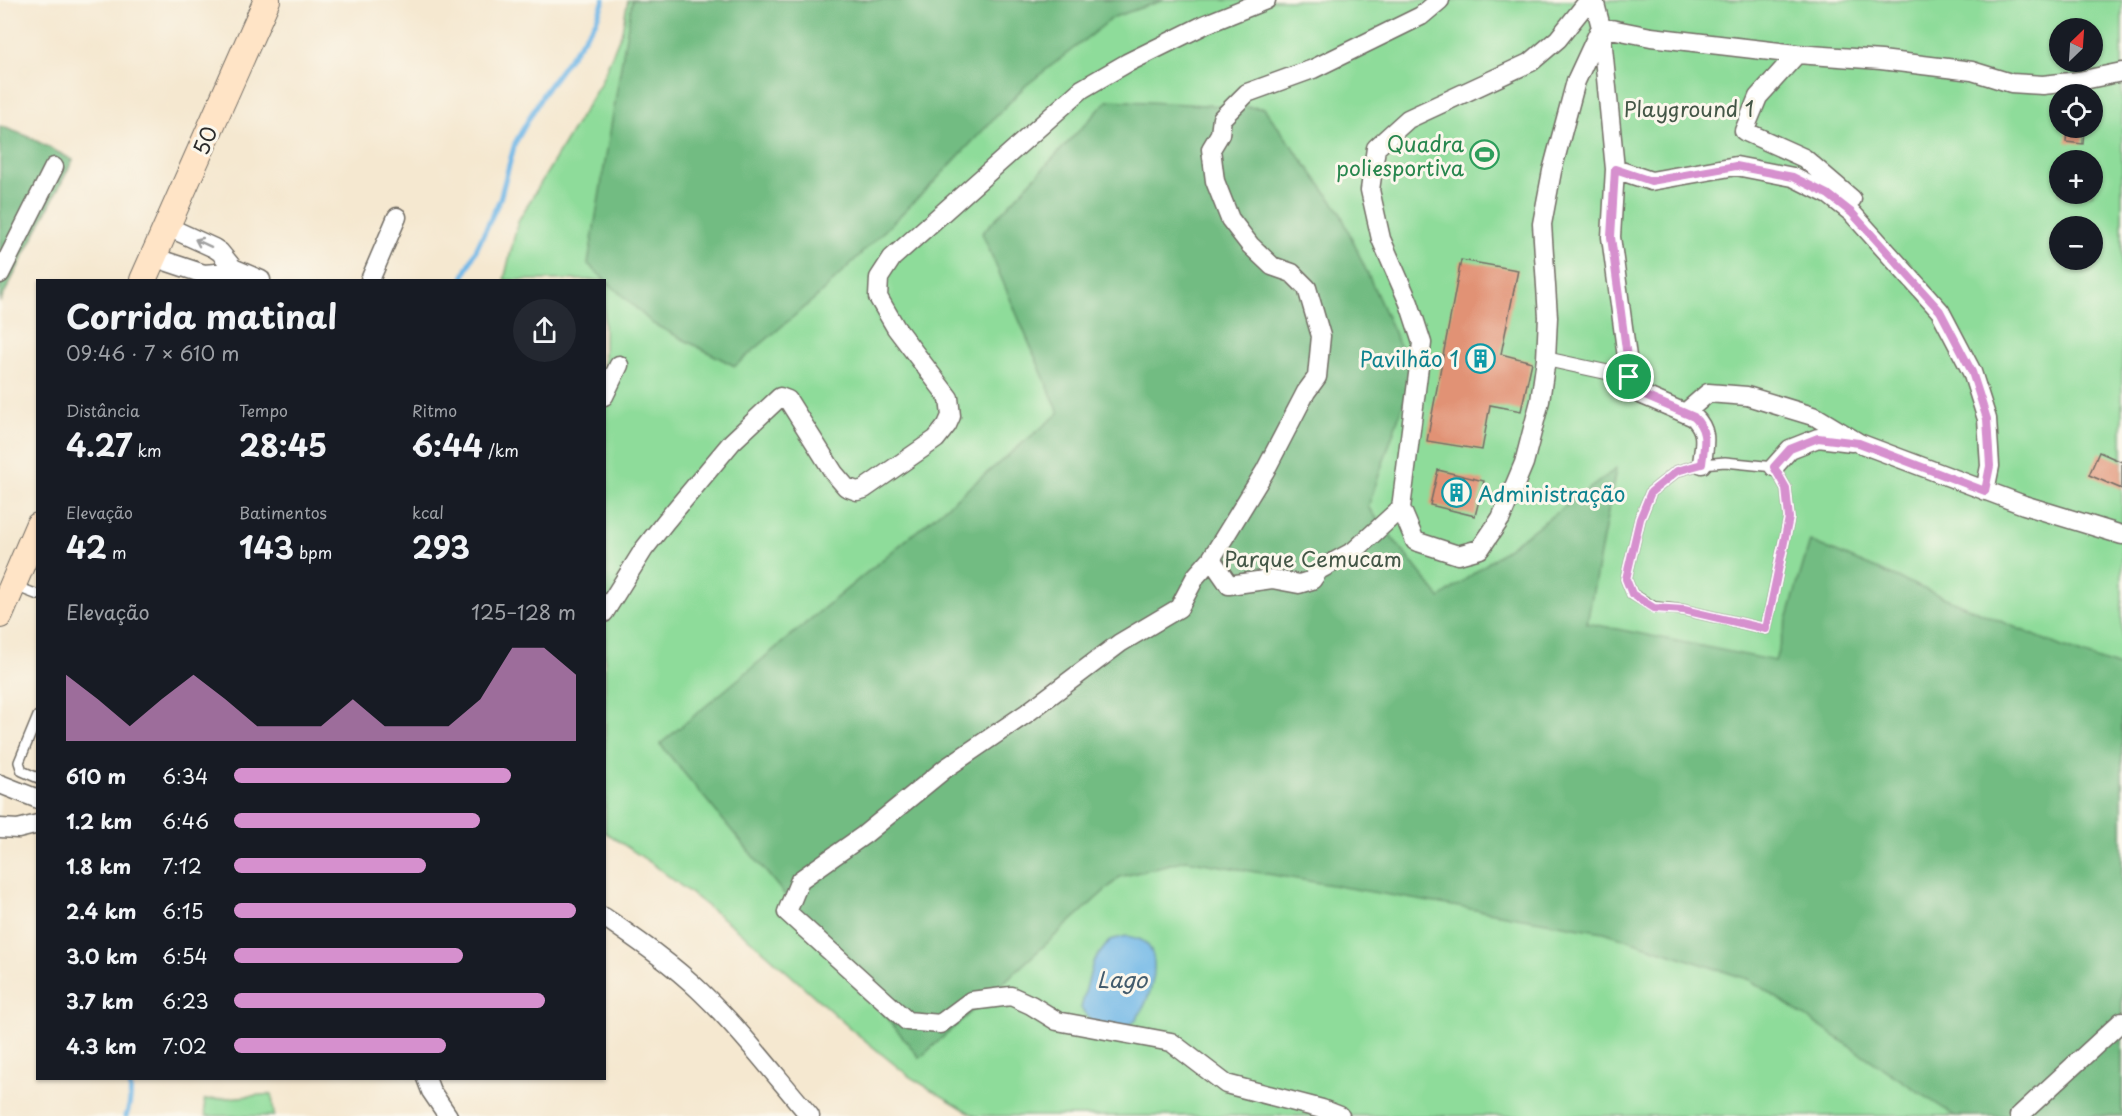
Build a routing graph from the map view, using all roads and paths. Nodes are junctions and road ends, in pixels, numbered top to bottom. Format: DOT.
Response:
graph roads {
  1 [pos="267,0"];
  2 [pos="1266,0"];
  3 [pos="1440,0"];
  4 [pos="1589,0"];
  5 [pos="1594,0"];
  6 [pos="1601,27"];
  7 [pos="1797,54"];
  8 [pos="2122,72"];
  9 [pos="54,167"];
  10 [pos="1615,169"];
  11 [pos="397,217"];
  12 [pos="166,226"];
  13 [pos="153,257"];
  14 [pos="233,268"];
  15 [pos="0,274"];
  16 [pos="142,279"];
  17 [pos="259,279"];
  18 [pos="370,279"];
  19 [pos="1546,359"];
  20 [pos="619,365"];
  21 [pos="1629,377"];
  22 [pos="606,392"];
  23 [pos="1685,413"];
  24 [pos="1987,419"];
  25 [pos="1859,443"];
  26 [pos="1702,464"];
  27 [pos="1774,467"];
  28 [pos="1985,491"];
  29 [pos="1401,508"];
  30 [pos="36,531"];
  31 [pos="2122,535"];
  32 [pos="1212,559"];
  33 [pos="13,585"];
  34 [pos="36,594"];
  35 [pos="606,610"];
  36 [pos="0,615"];
  37 [pos="36,721"];
  38 [pos="36,777"];
  39 [pos="0,784"];
  40 [pos="36,798"];
  41 [pos="36,824"];
  42 [pos="0,828"];
  43 [pos="606,918"];
  44 [pos="2122,1021"];
  45 [pos="427,1080"];
  46 [pos="448,1116"];
  47 [pos="810,1116"];
  48 [pos="1340,1116"];
  49 [pos="2019,1116"];
  1 -- 12 [label="main road, 50"];
  2 -- 35 [label="street"];
  3 -- 32 [label="street"];
  4 -- 29 [label="street"];
  5 -- 6 [label="street"];
  6 -- 7 [label="street"];
  6 -- 10 [label="street"];
  6 -- 19 [label="street"];
  7 -- 8 [label="street"];
  7 -- 24 [label="street"];
  9 -- 15 [label="street"];
  10 -- 21 [label="street"];
  10 -- 24 [label="street"];
  11 -- 18 [label="street"];
  12 -- 13 [label="main road, 50"];
  14 -- 12 [label="street, one-way"];
  13 -- 14 [label="street"];
  13 -- 16 [label="main road, 50"];
  14 -- 17 [label="street"];
  19 -- 21 [label="street"];
  19 -- 29 [label="street"];
  20 -- 22 [label="street"];
  21 -- 23 [label="street"];
  23 -- 25 [label="street"];
  23 -- 26 [label="street"];
  24 -- 28 [label="street"];
  25 -- 27 [label="street"];
  25 -- 28 [label="street"];
  26 -- 27 [label="lane"];
  26 -- 27 [label="lane"];
  28 -- 31 [label="street"];
  29 -- 32 [label="street"];
  30 -- 33 [label="main road"];
  32 -- 48 [label="street"];
  33 -- 34 [label="lane"];
  33 -- 36 [label="main road"];
  37 -- 38 [label="lane"];
  39 -- 40 [label="street"];
  41 -- 42 [label="street"];
  43 -- 47 [label="street"];
  44 -- 49 [label="street"];
  45 -- 46 [label="street"];
}
